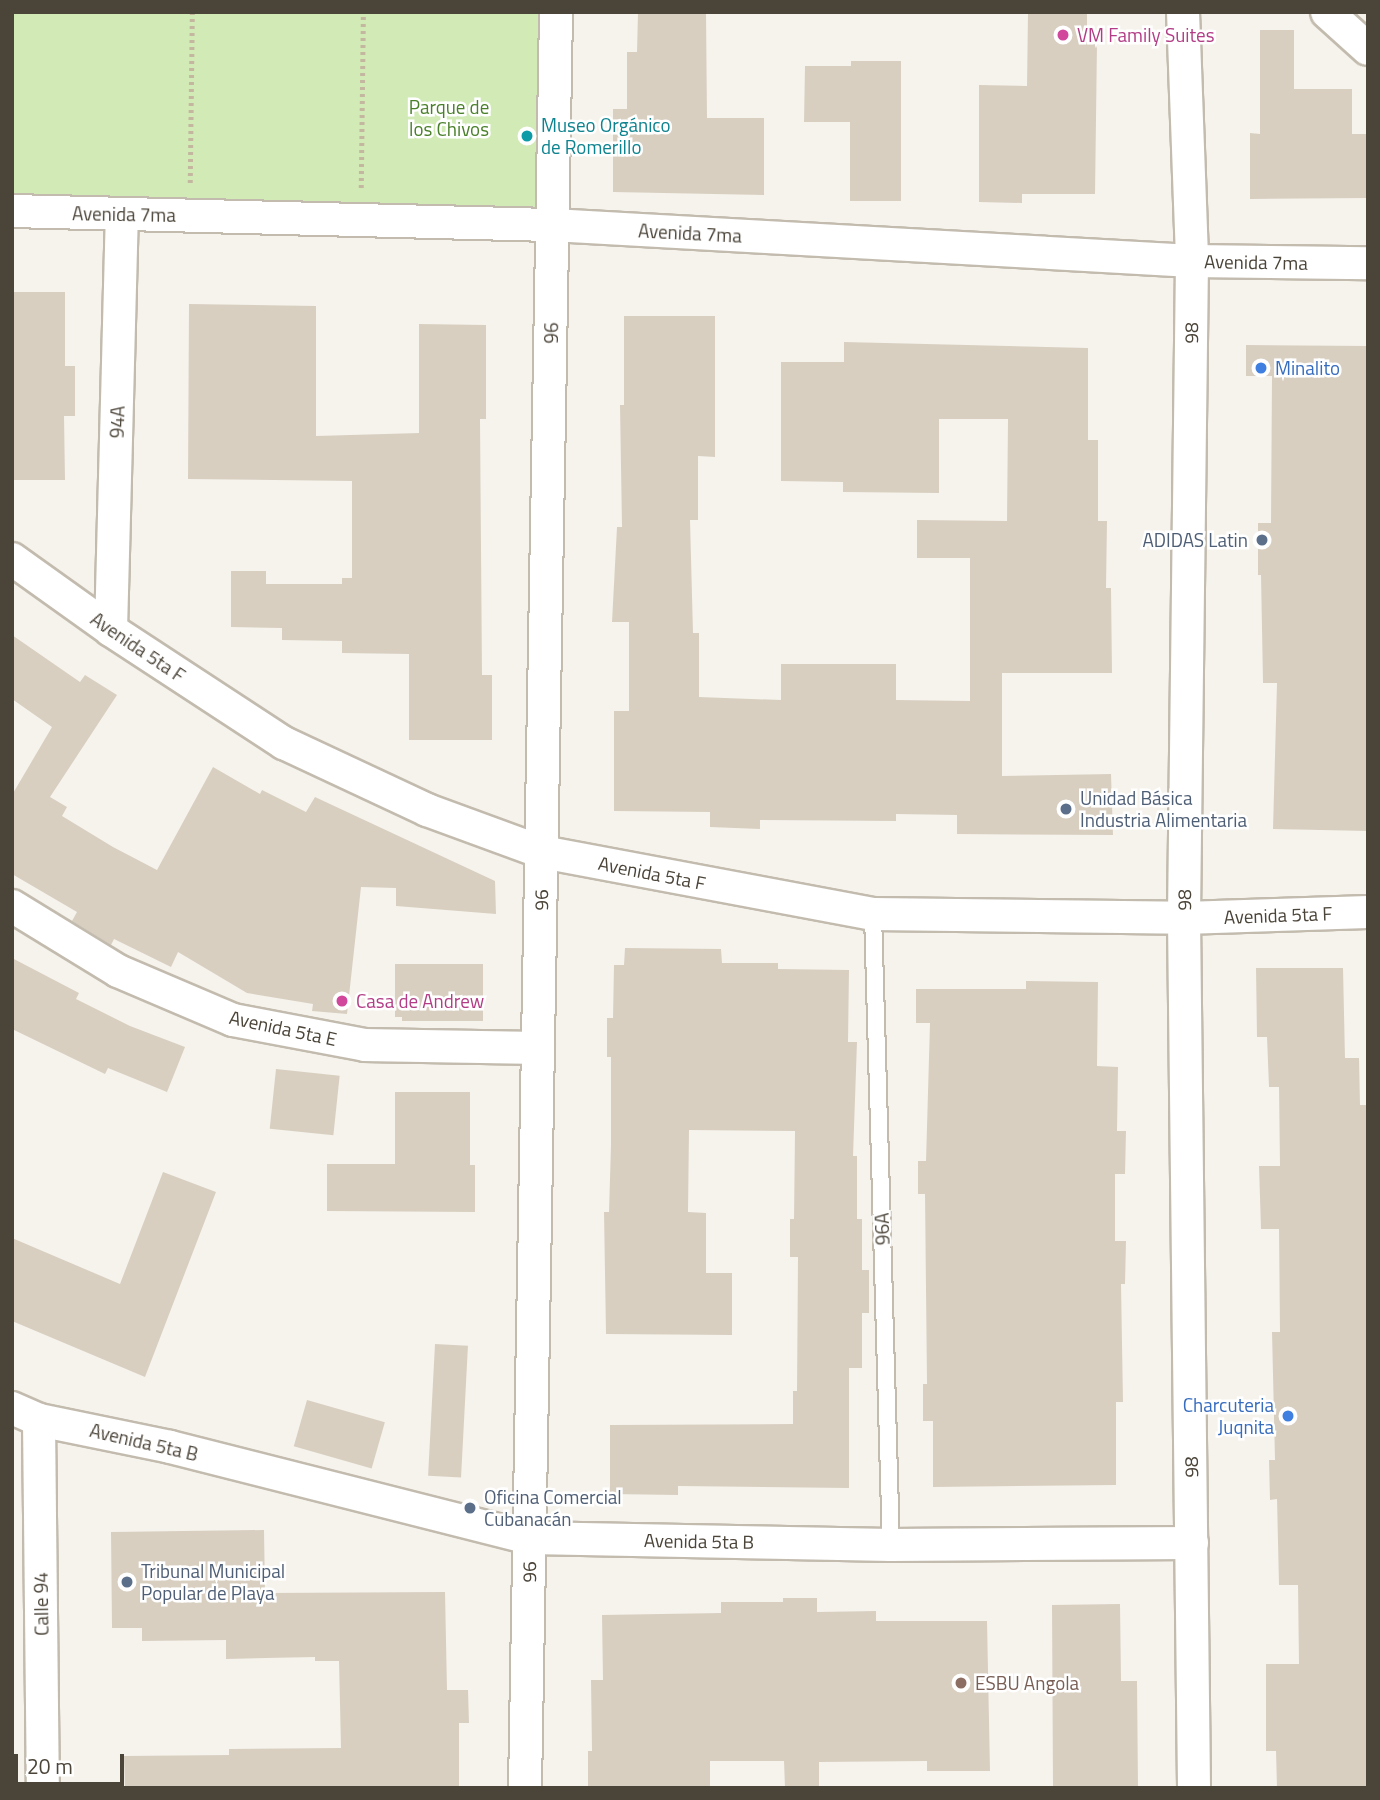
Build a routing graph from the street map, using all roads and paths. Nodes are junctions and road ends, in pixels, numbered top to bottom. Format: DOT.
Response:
graph roads {
  1 [pos="192,12"];
  2 [pos="363,12"];
  3 [pos="556,12"];
  4 [pos="1183,12"];
  5 [pos="1327,12"];
  6 [pos="1368,49"];
  7 [pos="12,211"];
  8 [pos="122,214"];
  9 [pos="189,215"];
  10 [pos="360,220"];
  11 [pos="552,225"];
  12 [pos="1192,261"];
  13 [pos="1368,263"];
  14 [pos="12,559"];
  15 [pos="111,631"];
  16 [pos="541,852"];
  17 [pos="12,906"];
  18 [pos="1368,912"];
  19 [pos="873,914"];
  20 [pos="1184,918"];
  21 [pos="538,1048"];
  22 [pos="26,1414"];
  23 [pos="530,1538"];
  24 [pos="1192,1543"];
  25 [pos="891,1545"];
  26 [pos="43,1788"];
  27 [pos="525,1788"];
  28 [pos="1194,1788"];
  1 -- 9 [label="path"];
  2 -- 10 [label="path"];
  3 -- 11 [label="street, 96"];
  4 -- 12 [label="street, 98"];
  5 -- 6 [label="street"];
  7 -- 8 [label="street, Avenida 7ma"];
  8 -- 9 [label="street, Avenida 7ma"];
  8 -- 15 [label="street, 94A"];
  9 -- 10 [label="street, Avenida 7ma"];
  10 -- 11 [label="street, Avenida 7ma"];
  11 -- 12 [label="street, Avenida 7ma"];
  11 -- 16 [label="street, 96"];
  12 -- 13 [label="street, Avenida 7ma"];
  12 -- 20 [label="street, 98"];
  14 -- 15 [label="street, Avenida 5ta F"];
  15 -- 16 [label="street, Avenida 5ta F"];
  16 -- 19 [label="street, Avenida 5ta F"];
  16 -- 21 [label="street, 96"];
  17 -- 21 [label="street, Avenida 5ta E"];
  18 -- 20 [label="street, Avenida 5ta F"];
  19 -- 20 [label="street, Avenida 5ta F"];
  19 -- 25 [label="lane, 96A"];
  20 -- 24 [label="street, 98"];
  21 -- 23 [label="street, 96"];
  22 -- 23 [label="street, Avenida 5ta B"];
  22 -- 26 [label="street, Calle 94"];
  23 -- 25 [label="street, Avenida 5ta B"];
  23 -- 27 [label="street, 96"];
  24 -- 25 [label="street, Avenida 5ta B"];
  24 -- 28 [label="street, 98"];
}
